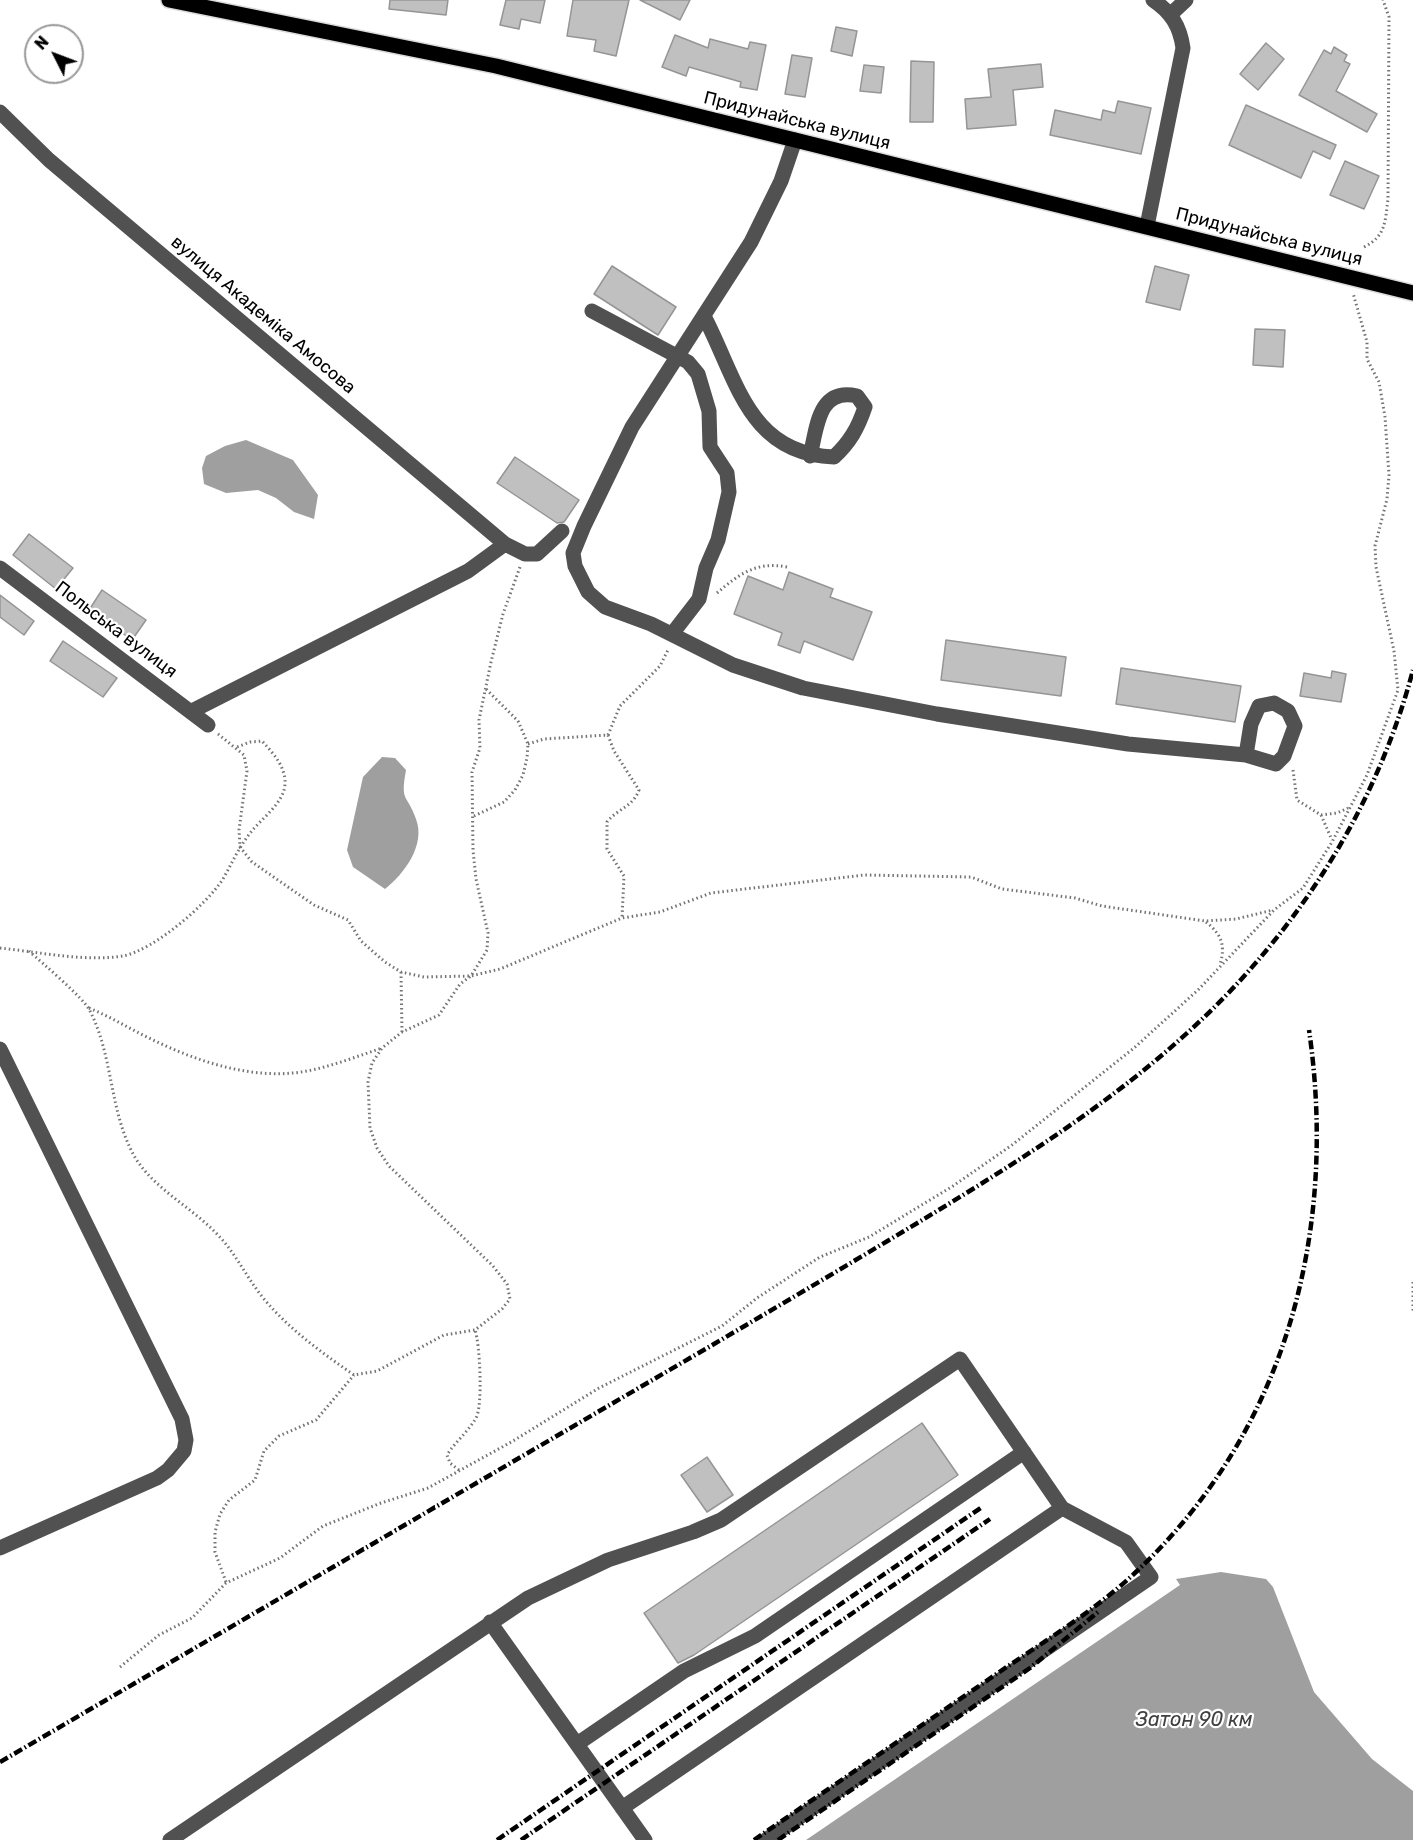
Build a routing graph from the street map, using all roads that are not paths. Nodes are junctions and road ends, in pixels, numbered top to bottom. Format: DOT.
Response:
graph roads {
  1 [pos="169,0"];
  2 [pos="1153,0"];
  3 [pos="1186,0"];
  4 [pos="1171,14"];
  5 [pos="0,112"];
  6 [pos="795,140"];
  7 [pos="1147,226"];
  8 [pos="1413,293"];
  9 [pos="592,311"];
  10 [pos="704,316"];
  11 [pos="676,355"];
  12 [pos="810,456"];
  13 [pos="562,531"];
  14 [pos="505,544"];
  15 [pos="0,568"];
  16 [pos="672,634"];
  17 [pos="192,711"];
  18 [pos="208,725"];
  19 [pos="1246,755"];
  20 [pos="0,1049"];
  21 [pos="1024,1452"];
  22 [pos="1062,1508"];
  23 [pos="0,1548"];
  24 [pos="490,1622"];
  25 [pos="577,1744"];
  26 [pos="622,1808"];
  27 [pos="170,1840"];
  28 [pos="645,1840"];
  29 [pos="766,1840"];
  1 -- 6 [label="main road, Придунайська вулиця"];
  2 -- 4 [label="street"];
  3 -- 4 [label="street"];
  4 -- 7 [label="street"];
  5 -- 14 [label="street, вулиця Академіка Амосова"];
  6 -- 7 [label="main road, Придунайська вулиця"];
  6 -- 10 [label="street"];
  7 -- 8 [label="main road, Придунайська вулиця"];
  9 -- 11 [label="street"];
  10 -- 11 [label="street"];
  10 -- 12 [label="street"];
  11 -- 16 [label="street"];
  11 -- 16 [label="street"];
  13 -- 14 [label="street, вулиця Академіка Амосова"];
  14 -- 17 [label="street"];
  15 -- 17 [label="street, Польська вулиця"];
  16 -- 19 [label="street"];
  17 -- 18 [label="street, Польська вулиця"];
  19 -- 19 [label="street"];
  20 -- 23 [label="street"];
  21 -- 22 [label="street"];
  21 -- 24 [label="street"];
  21 -- 25 [label="street"];
  22 -- 26 [label="street"];
  22 -- 29 [label="street"];
  24 -- 25 [label="street"];
  24 -- 27 [label="street"];
  25 -- 26 [label="street"];
  26 -- 28 [label="street"];
}
